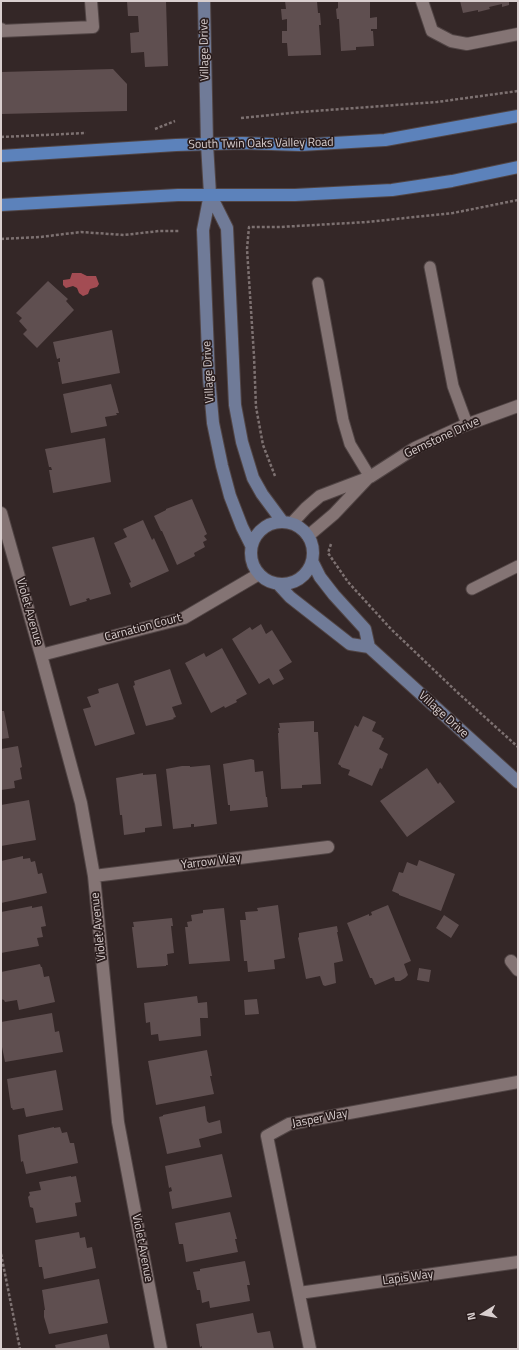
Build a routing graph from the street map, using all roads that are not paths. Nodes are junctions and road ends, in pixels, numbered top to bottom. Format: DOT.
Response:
graph roads {
  1 [pos="91,1"];
  2 [pos="204,1"];
  3 [pos="422,1"];
  4 [pos="1,29"];
  5 [pos="518,34"];
  6 [pos="518,116"];
  7 [pos="207,144"];
  8 [pos="1,156"];
  9 [pos="518,167"];
  10 [pos="210,194"];
  11 [pos="1,206"];
  12 [pos="430,267"];
  13 [pos="318,283"];
  14 [pos="518,406"];
  15 [pos="467,424"];
  16 [pos="370,477"];
  17 [pos="1,513"];
  18 [pos="287,522"];
  19 [pos="308,536"];
  20 [pos="251,545"];
  21 [pos="312,561"];
  22 [pos="518,566"];
  23 [pos="259,574"];
  24 [pos="278,584"];
  25 [pos="472,589"];
  26 [pos="369,648"];
  27 [pos="42,655"];
  28 [pos="518,782"];
  29 [pos="328,847"];
  30 [pos="94,876"];
  31 [pos="518,1082"];
  32 [pos="518,1262"];
  33 [pos="299,1293"];
  34 [pos="161,1349"];
  35 [pos="310,1349"];
  1 -- 4 [label="street"];
  2 -- 7 [label="street, Village Drive"];
  3 -- 5 [label="street"];
  6 -- 7 [label="main road, South Twin Oaks Valley Road"];
  7 -- 8 [label="main road, South Twin Oaks Valley Road"];
  7 -- 10 [label="street, Village Drive"];
  9 -- 10 [label="main road"];
  10 -- 11 [label="main road"];
  10 -- 18 [label="street, Village Drive"];
  10 -- 20 [label="street, Village Drive"];
  12 -- 15 [label="lane"];
  13 -- 16 [label="lane"];
  14 -- 15 [label="street, Gemstone Drive"];
  15 -- 16 [label="street, Gemstone Drive"];
  16 -- 18 [label="street, Gemstone Drive"];
  16 -- 19 [label="street, Gemstone Drive"];
  17 -- 27 [label="street, Violet Avenue"];
  18 -- 19 [label="street"];
  18 -- 20 [label="street"];
  19 -- 21 [label="street"];
  20 -- 23 [label="street"];
  21 -- 24 [label="street"];
  21 -- 26 [label="street"];
  22 -- 25 [label="lane"];
  23 -- 24 [label="street"];
  23 -- 27 [label="street, Carnation Court"];
  24 -- 26 [label="street, Village Drive"];
  26 -- 28 [label="street, Village Drive"];
  27 -- 30 [label="street, Violet Avenue"];
  29 -- 30 [label="street, Yarrow Way"];
  30 -- 34 [label="street, Violet Avenue"];
  31 -- 33 [label="street, Jasper Way"];
  32 -- 33 [label="street, Lapis Way"];
  33 -- 35 [label="street, Jasper Way"];
}
